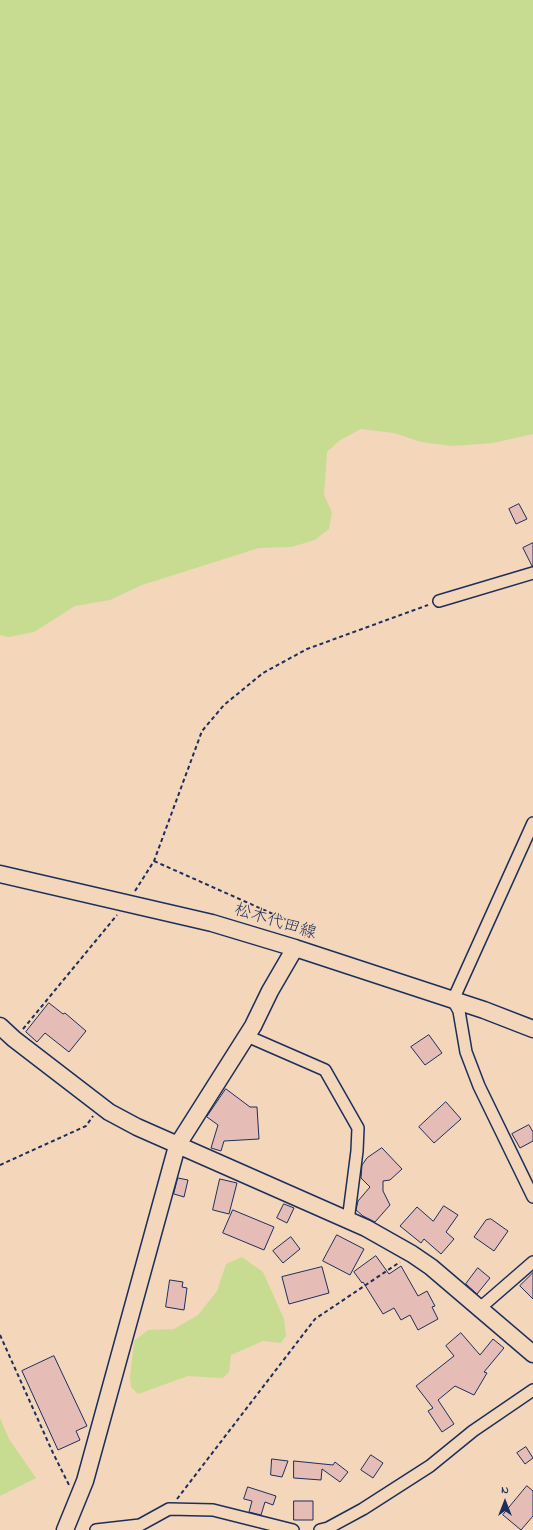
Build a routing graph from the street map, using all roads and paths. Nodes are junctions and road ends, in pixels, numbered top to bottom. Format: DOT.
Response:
graph roads {
  1 [pos="533,573"];
  2 [pos="439,601"];
  3 [pos="533,823"];
  4 [pos="154,861"];
  5 [pos="0,874"];
  6 [pos="127,903"];
  7 [pos="309,930"];
  8 [pos="295,948"];
  9 [pos="453,1000"];
  10 [pos="0,1026"];
  11 [pos="533,1029"];
  12 [pos="247,1036"];
  13 [pos="14,1039"];
  14 [pos="101,1106"];
  15 [pos="177,1146"];
  16 [pos="0,1165"];
  17 [pos="533,1197"];
  18 [pos="348,1221"];
  19 [pos="412,1254"];
  20 [pos="533,1262"];
  21 [pos="480,1308"];
  22 [pos="0,1334"];
  23 [pos="533,1354"];
  24 [pos="533,1390"];
  25 [pos="77,1500"];
  26 [pos="169,1509"];
  27 [pos="65,1530"];
  28 [pos="96,1530"];
  29 [pos="293,1530"];
  30 [pos="320,1530"];
  1 -- 2 [label="street"];
  2 -- 4 [label="path"];
  3 -- 9 [label="street"];
  4 -- 6 [label="path"];
  4 -- 7 [label="path"];
  5 -- 6 [label="street, 松木代田線"];
  6 -- 8 [label="street, 松木代田線"];
  6 -- 13 [label="path"];
  8 -- 9 [label="street, 松木代田線"];
  8 -- 12 [label="street"];
  9 -- 11 [label="street, 松木代田線"];
  9 -- 17 [label="street"];
  10 -- 13 [label="street"];
  12 -- 15 [label="street"];
  12 -- 18 [label="street"];
  13 -- 14 [label="street"];
  14 -- 15 [label="street"];
  14 -- 16 [label="path"];
  15 -- 18 [label="street"];
  15 -- 25 [label="street"];
  18 -- 19 [label="street"];
  19 -- 21 [label="street"];
  19 -- 26 [label="path"];
  20 -- 21 [label="street"];
  21 -- 23 [label="street"];
  22 -- 25 [label="path"];
  24 -- 30 [label="street"];
  25 -- 27 [label="street"];
  26 -- 28 [label="street"];
  26 -- 29 [label="street"];
}
